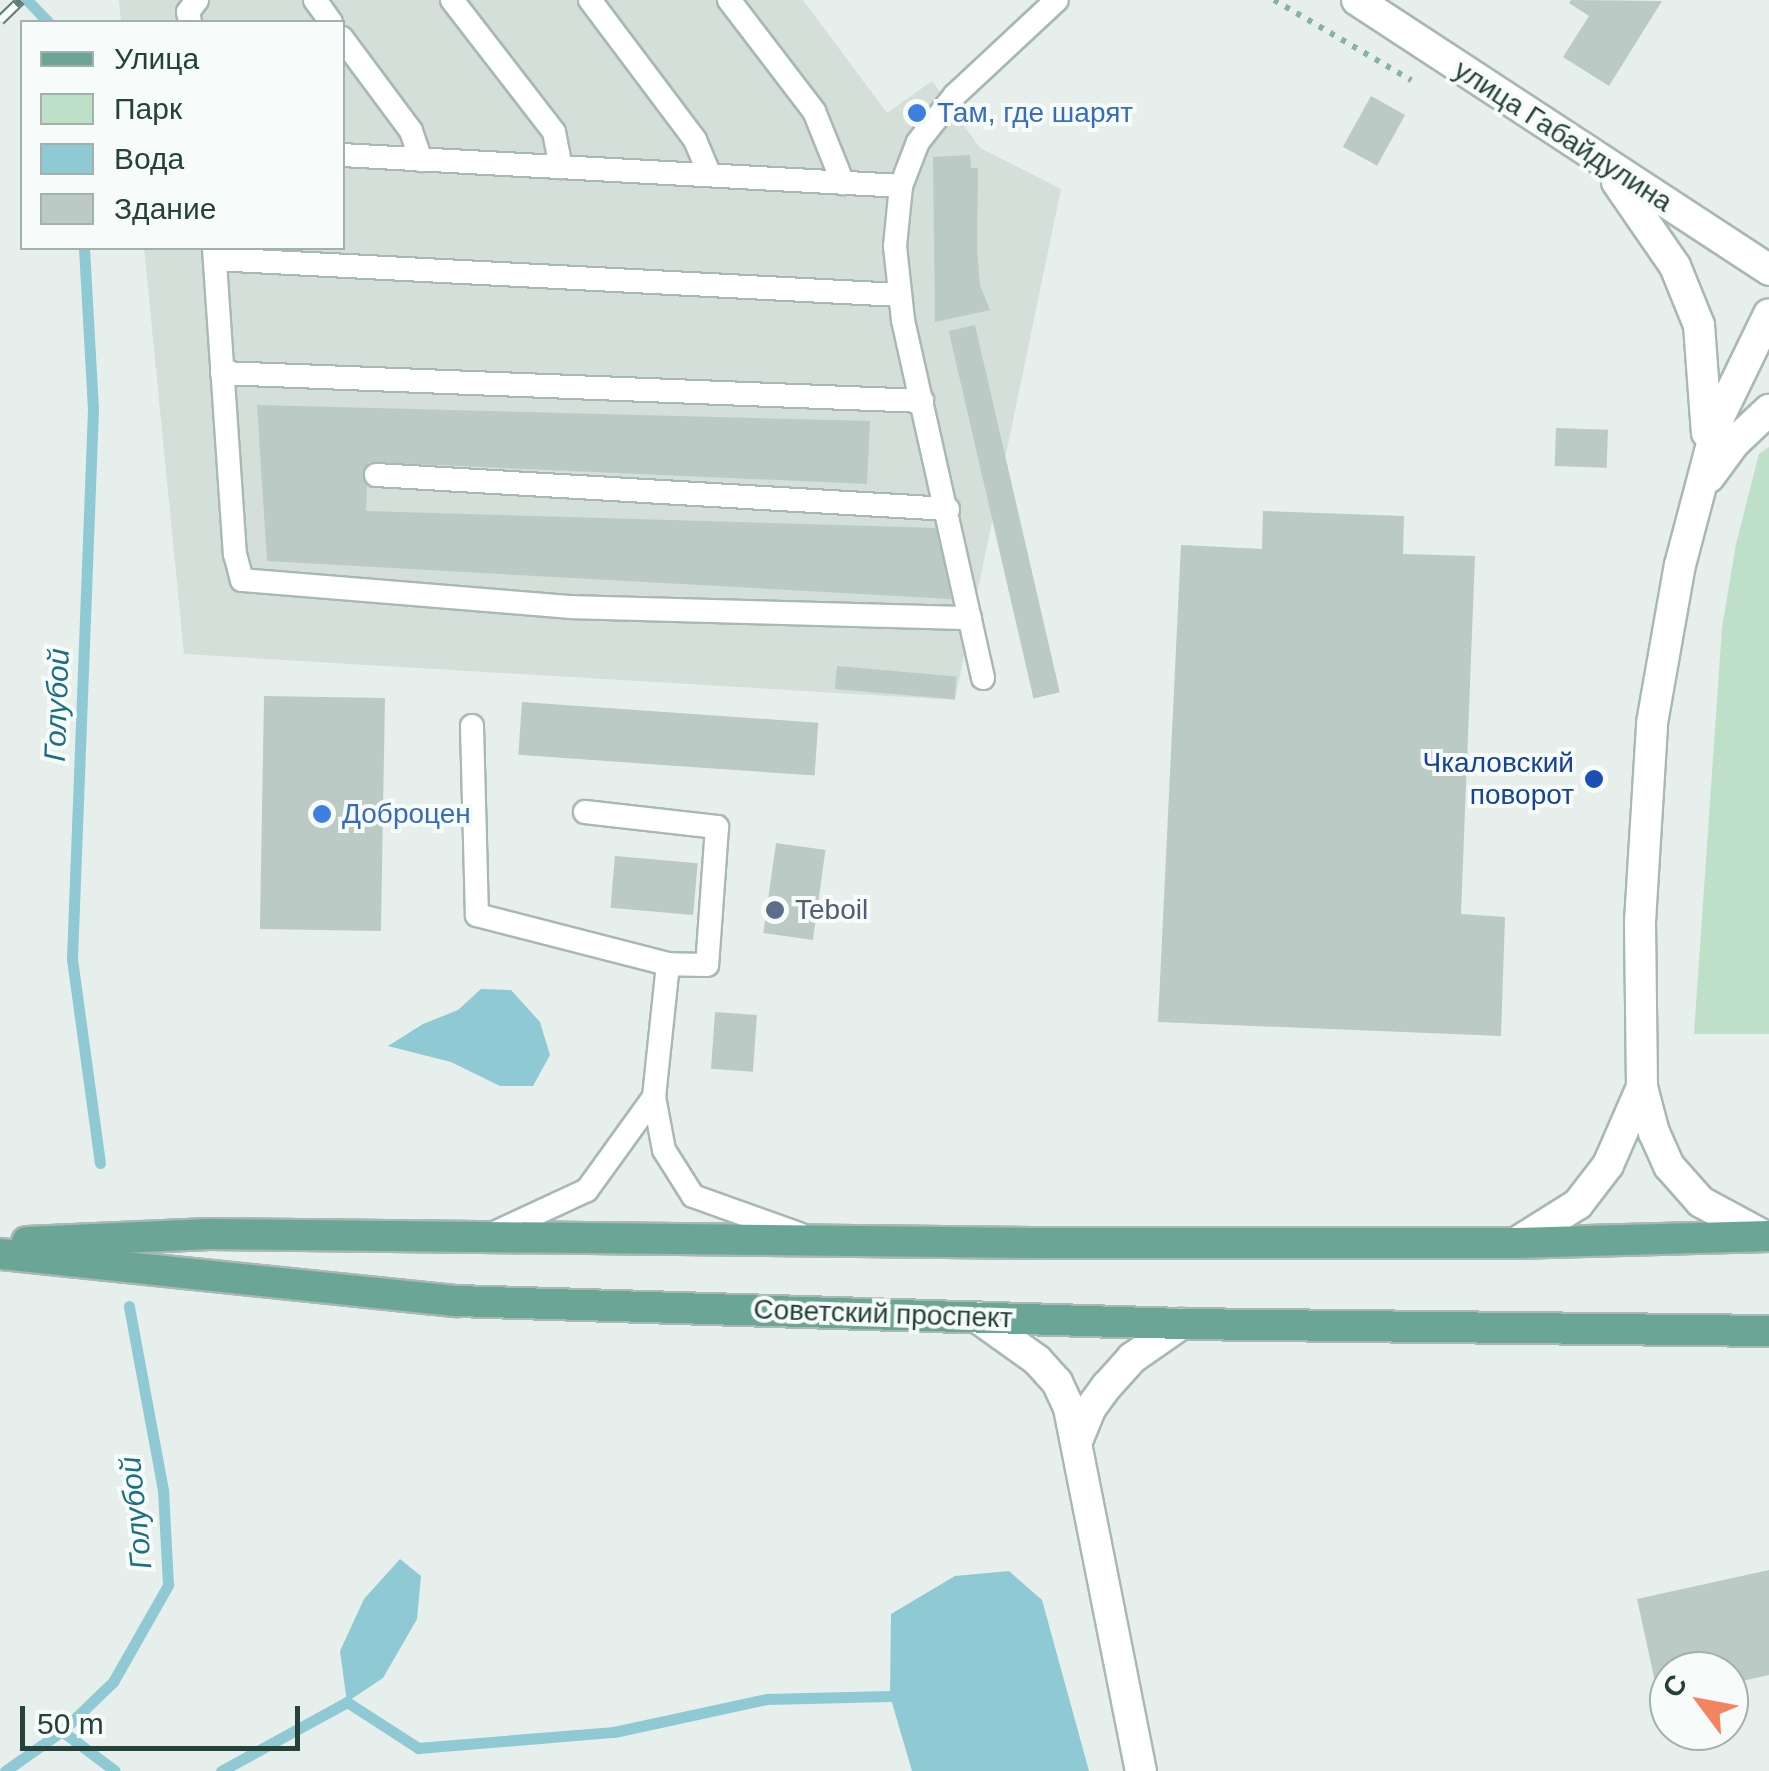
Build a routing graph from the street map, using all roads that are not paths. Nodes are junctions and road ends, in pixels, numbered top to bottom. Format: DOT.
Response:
graph roads {
  1 [pos="314,0"];
  2 [pos="452,0"];
  3 [pos="590,0"];
  4 [pos="729,0"];
  5 [pos="1357,0"];
  6 [pos="1046,4"];
  7 [pos="329,20"];
  8 [pos="345,42"];
  9 [pos="345,155"];
  10 [pos="420,160"];
  11 [pos="1604,163"];
  12 [pos="561,167"];
  13 [pos="710,175"];
  14 [pos="843,183"];
  15 [pos="901,186"];
  16 [pos="215,253"];
  17 [pos="1769,270"];
  18 [pos="900,295"];
  19 [pos="1769,314"];
  20 [pos="222,373"];
  21 [pos="922,400"];
  22 [pos="1769,410"];
  23 [pos="1708,461"];
  24 [pos="376,475"];
  25 [pos="1699,492"];
  26 [pos="948,509"];
  27 [pos="970,618"];
  28 [pos="983,678"];
  29 [pos="472,726"];
  30 [pos="585,812"];
  31 [pos="668,964"];
  32 [pos="1642,1088"];
  33 [pos="654,1098"];
  34 [pos="489,1235"];
  35 [pos="1766,1236"];
  36 [pos="812,1238"];
  37 [pos="0,1243"];
  38 [pos="1516,1243"];
  39 [pos="0,1254"];
  40 [pos="977,1317"];
  41 [pos="1181,1324"];
  42 [pos="1769,1331"];
  43 [pos="1078,1438"];
  44 [pos="1141,1771"];
  1 -- 7 [label="lane"];
  2 -- 12 [label="lane"];
  3 -- 13 [label="lane"];
  4 -- 14 [label="lane"];
  5 -- 11 [label="street, улица Габайдулина"];
  6 -- 15 [label="lane"];
  8 -- 10 [label="lane"];
  9 -- 10 [label="lane"];
  10 -- 12 [label="lane"];
  11 -- 17 [label="street, улица Габайдулина"];
  11 -- 23 [label="street"];
  12 -- 13 [label="lane"];
  13 -- 14 [label="lane"];
  14 -- 15 [label="lane"];
  15 -- 18 [label="lane"];
  16 -- 18 [label="lane"];
  16 -- 20 [label="lane"];
  18 -- 21 [label="lane"];
  19 -- 23 [label="street"];
  20 -- 21 [label="lane"];
  20 -- 27 [label="lane"];
  21 -- 26 [label="lane"];
  22 -- 25 [label="street"];
  23 -- 25 [label="street"];
  24 -- 26 [label="lane"];
  25 -- 32 [label="street"];
  26 -- 27 [label="lane"];
  27 -- 28 [label="lane"];
  29 -- 31 [label="lane"];
  30 -- 31 [label="lane"];
  31 -- 33 [label="lane"];
  32 -- 35 [label="street"];
  32 -- 38 [label="street"];
  33 -- 34 [label="lane"];
  33 -- 36 [label="lane"];
  34 -- 36 [label="main road"];
  34 -- 37 [label="main road"];
  35 -- 38 [label="main road"];
  36 -- 38 [label="main road"];
  39 -- 40 [label="main road, Советский проспект"];
  40 -- 41 [label="main road, Советский проспект"];
  40 -- 43 [label="street"];
  41 -- 42 [label="main road, Советский проспект"];
  41 -- 43 [label="street"];
  43 -- 44 [label="street"];
}
